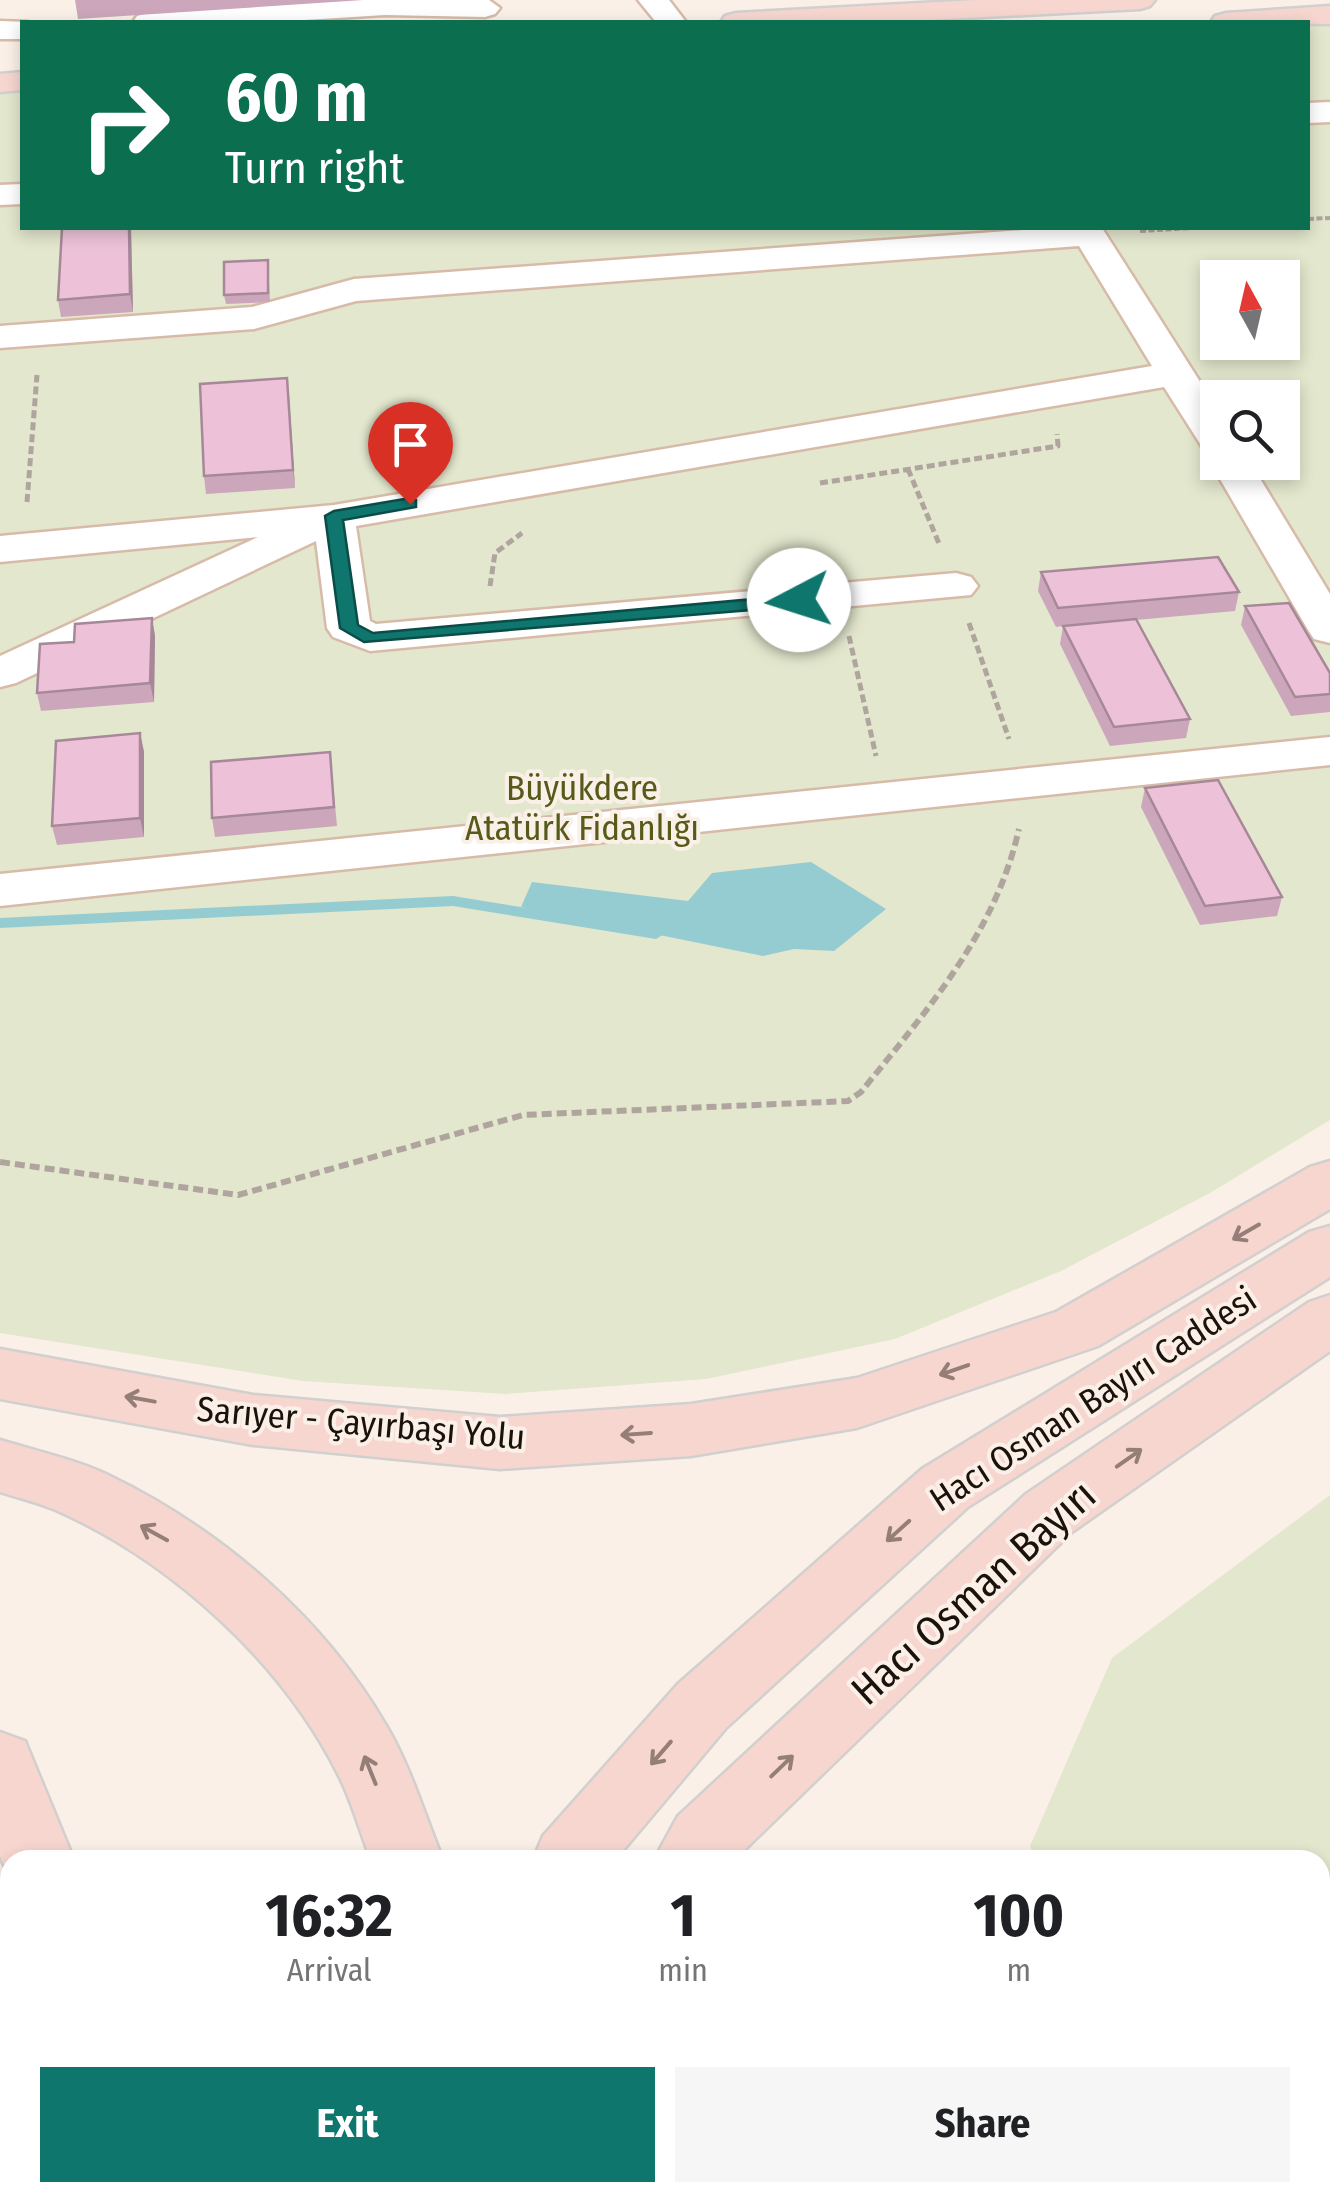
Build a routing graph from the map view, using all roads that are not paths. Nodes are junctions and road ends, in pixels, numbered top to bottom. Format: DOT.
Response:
graph roads {
  1 [pos="653,0"];
  2 [pos="1140,0"];
  3 [pos="1037,3"];
  4 [pos="486,10"];
  5 [pos="1330,16"];
  6 [pos="178,20"];
  7 [pos="670,20"];
  8 [pos="768,20"];
  9 [pos="1261,20"];
  10 [pos="1087,231"];
  11 [pos="0,337"];
  12 [pos="1177,373"];
  13 [pos="1200,412"];
  14 [pos="1240,480"];
  15 [pos="334,516"];
  16 [pos="12,548"];
  17 [pos="1330,558"];
  18 [pos="1287,560"];
  19 [pos="956,586"];
  20 [pos="1330,630"];
  21 [pos="0,673"];
  22 [pos="1330,752"];
  23 [pos="0,890"];
  24 [pos="1330,1182"];
  25 [pos="1330,1248"];
  26 [pos="1330,1320"];
  27 [pos="0,1374"];
  28 [pos="0,1466"];
  29 [pos="0,1764"];
  30 [pos="34,1850"];
  31 [pos="403,1850"];
  32 [pos="578,1850"];
  33 [pos="709,1850"];
  1 -- 7 [label="street"];
  2 -- 3 [label="main road"];
  3 -- 8 [label="main road"];
  4 -- 6 [label="street"];
  5 -- 9 [label="main road"];
  10 -- 11 [label="street"];
  10 -- 12 [label="street"];
  12 -- 13 [label="street"];
  12 -- 15 [label="street"];
  14 -- 18 [label="street"];
  15 -- 16 [label="street"];
  15 -- 19 [label="street"];
  15 -- 21 [label="street"];
  17 -- 18 [label="street"];
  18 -- 20 [label="street"];
  22 -- 23 [label="street"];
  24 -- 27 [label="main road, Sarıyer - Çayırbaşı Yolu, one-way"];
  25 -- 32 [label="main road, Hacı Osman Bayırı Caddesi, one-way"];
  33 -- 26 [label="main road, Hacı Osman Bayırı, one-way"];
  31 -- 28 [label="main road, one-way"];
  29 -- 30 [label="main road"];
}
